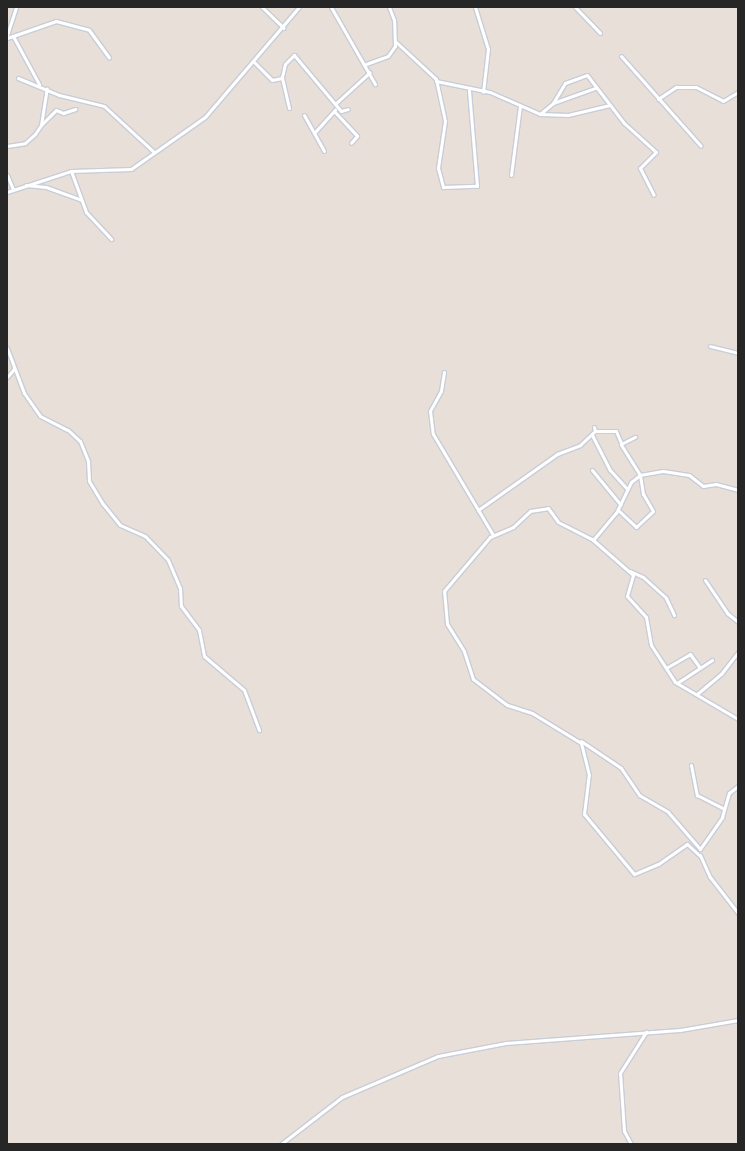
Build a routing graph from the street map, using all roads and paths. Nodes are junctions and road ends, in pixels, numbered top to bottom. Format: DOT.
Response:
graph roads {
  1 [pos="16,7"];
  2 [pos="262,7"];
  3 [pos="299,7"];
  4 [pos="331,7"];
  5 [pos="389,7"];
  6 [pos="475,7"];
  7 [pos="575,7"];
  8 [pos="284,28"];
  9 [pos="600,34"];
  10 [pos="7,35"];
  11 [pos="12,36"];
  12 [pos="7,38"];
  13 [pos="396,42"];
  14 [pos="621,56"];
  15 [pos="109,58"];
  16 [pos="254,62"];
  17 [pos="366,64"];
  18 [pos="370,72"];
  19 [pos="18,78"];
  20 [pos="282,78"];
  21 [pos="436,81"];
  22 [pos="39,84"];
  23 [pos="375,84"];
  24 [pos="47,88"];
  25 [pos="595,88"];
  26 [pos="469,90"];
  27 [pos="483,92"];
  28 [pos="738,92"];
  29 [pos="658,99"];
  30 [pos="553,103"];
  31 [pos="334,104"];
  32 [pos="610,105"];
  33 [pos="520,106"];
  34 [pos="337,107"];
  35 [pos="290,108"];
  36 [pos="76,109"];
  37 [pos="348,109"];
  38 [pos="334,111"];
  39 [pos="540,114"];
  40 [pos="304,115"];
  41 [pos="41,125"];
  42 [pos="315,132"];
  43 [pos="351,144"];
  44 [pos="7,146"];
  45 [pos="701,146"];
  46 [pos="324,151"];
  47 [pos="154,152"];
  48 [pos="70,171"];
  49 [pos="7,175"];
  50 [pos="511,175"];
  51 [pos="26,184"];
  52 [pos="13,189"];
  53 [pos="7,192"];
  54 [pos="654,195"];
  55 [pos="81,200"];
  56 [pos="111,239"];
  57 [pos="710,346"];
  58 [pos="7,348"];
  59 [pos="738,353"];
  60 [pos="14,369"];
  61 [pos="444,372"];
  62 [pos="7,377"];
  63 [pos="592,434"];
  64 [pos="635,437"];
  65 [pos="621,443"];
  66 [pos="592,470"];
  67 [pos="640,475"];
  68 [pos="627,489"];
  69 [pos="738,490"];
  70 [pos="620,505"];
  71 [pos="478,510"];
  72 [pos="618,510"];
  73 [pos="493,535"];
  74 [pos="593,540"];
  75 [pos="628,570"];
  76 [pos="705,580"];
  77 [pos="674,615"];
  78 [pos="738,622"];
  79 [pos="738,652"];
  80 [pos="712,660"];
  81 [pos="666,668"];
  82 [pos="700,668"];
  83 [pos="676,683"];
  84 [pos="697,694"];
  85 [pos="738,719"];
  86 [pos="259,730"];
  87 [pos="580,740"];
  88 [pos="691,765"];
  89 [pos="738,786"];
  90 [pos="724,809"];
  91 [pos="700,849"];
  92 [pos="700,856"];
  93 [pos="738,913"];
  94 [pos="738,1020"];
  95 [pos="646,1031"];
  96 [pos="281,1144"];
  97 [pos="631,1144"];
  1 -- 10 [label="street"];
  2 -- 8 [label="street"];
  3 -- 8 [label="street"];
  4 -- 17 [label="street"];
  5 -- 13 [label="street"];
  6 -- 27 [label="street"];
  7 -- 9 [label="street"];
  8 -- 16 [label="street"];
  11 -- 12 [label="street"];
  11 -- 15 [label="street"];
  11 -- 22 [label="street"];
  13 -- 17 [label="street"];
  13 -- 21 [label="street"];
  14 -- 29 [label="street"];
  16 -- 20 [label="street"];
  16 -- 47 [label="street"];
  17 -- 18 [label="street"];
  18 -- 23 [label="street"];
  18 -- 31 [label="street"];
  19 -- 22 [label="street"];
  20 -- 31 [label="street"];
  20 -- 35 [label="street"];
  21 -- 26 [label="street"];
  21 -- 26 [label="street"];
  22 -- 24 [label="street"];
  24 -- 41 [label="street"];
  24 -- 47 [label="street"];
  25 -- 30 [label="street"];
  25 -- 30 [label="street"];
  25 -- 32 [label="street"];
  26 -- 27 [label="street"];
  27 -- 33 [label="street"];
  28 -- 29 [label="street"];
  29 -- 45 [label="street"];
  30 -- 39 [label="street"];
  31 -- 34 [label="street"];
  32 -- 39 [label="street"];
  32 -- 54 [label="street"];
  33 -- 39 [label="street"];
  33 -- 50 [label="street"];
  34 -- 37 [label="street"];
  34 -- 38 [label="street"];
  36 -- 41 [label="street"];
  38 -- 42 [label="street"];
  38 -- 43 [label="street"];
  40 -- 42 [label="street"];
  41 -- 44 [label="street"];
  42 -- 46 [label="street"];
  47 -- 48 [label="street"];
  48 -- 51 [label="street"];
  48 -- 55 [label="street"];
  49 -- 52 [label="street"];
  51 -- 52 [label="street"];
  51 -- 55 [label="street"];
  52 -- 53 [label="street"];
  55 -- 56 [label="street"];
  57 -- 59 [label="street"];
  58 -- 60 [label="street"];
  60 -- 62 [label="street"];
  60 -- 86 [label="street"];
  61 -- 71 [label="street"];
  63 -- 65 [label="street"];
  63 -- 68 [label="street"];
  63 -- 71 [label="street"];
  64 -- 65 [label="street"];
  65 -- 67 [label="street"];
  66 -- 70 [label="street"];
  67 -- 68 [label="street"];
  67 -- 69 [label="street"];
  67 -- 72 [label="street"];
  68 -- 70 [label="street"];
  70 -- 72 [label="street"];
  71 -- 73 [label="street"];
  72 -- 74 [label="street"];
  73 -- 74 [label="street"];
  73 -- 87 [label="street"];
  74 -- 75 [label="street"];
  75 -- 77 [label="street"];
  75 -- 81 [label="street"];
  76 -- 78 [label="street"];
  79 -- 84 [label="street"];
  80 -- 82 [label="street"];
  81 -- 82 [label="street"];
  81 -- 83 [label="street"];
  82 -- 83 [label="street"];
  83 -- 84 [label="street"];
  84 -- 85 [label="street"];
  87 -- 91 [label="street"];
  87 -- 92 [label="street"];
  88 -- 90 [label="street"];
  89 -- 90 [label="street"];
  90 -- 91 [label="street"];
  91 -- 92 [label="street"];
  92 -- 93 [label="street"];
  94 -- 95 [label="street"];
  95 -- 96 [label="street"];
  95 -- 97 [label="street"];
}
